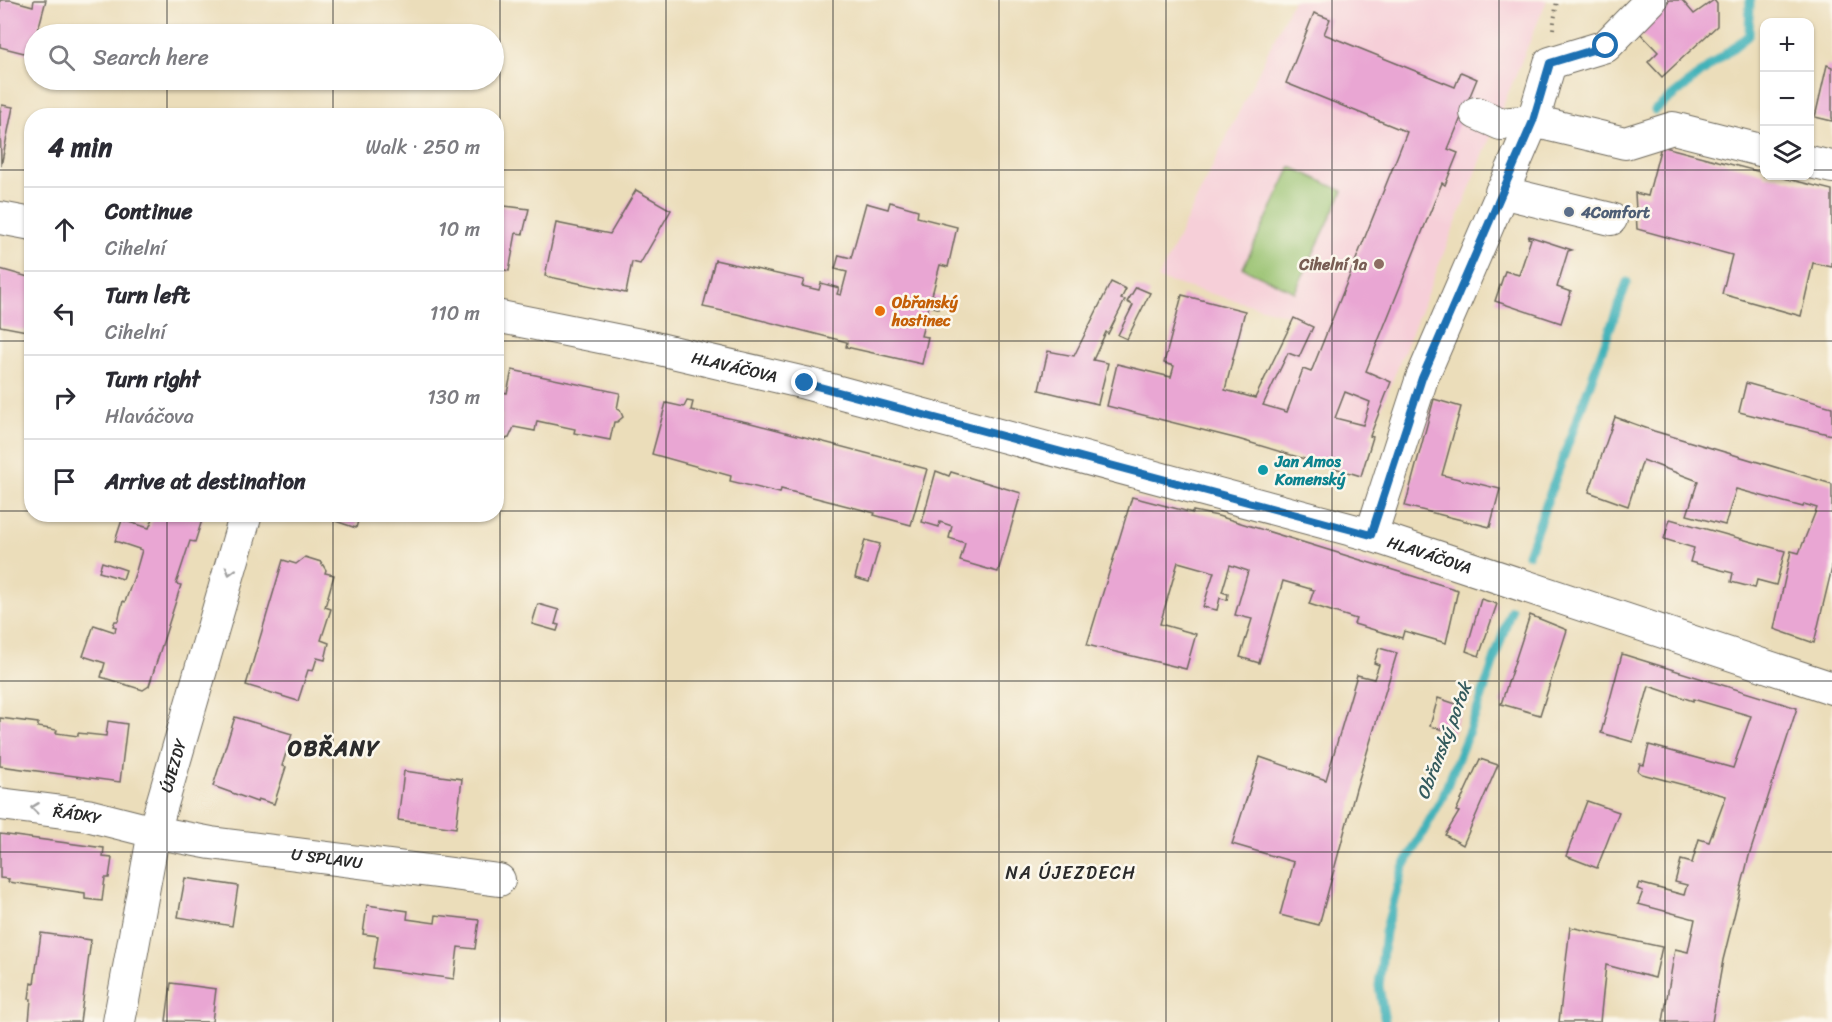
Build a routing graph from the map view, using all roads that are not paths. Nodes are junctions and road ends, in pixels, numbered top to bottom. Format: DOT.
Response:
graph roads {
  1 [pos="1651,0"];
  2 [pos="1476,113"];
  3 [pos="1533,121"];
  4 [pos="1760,150"];
  5 [pos="1814,163"];
  6 [pos="1832,167"];
  7 [pos="1502,192"];
  8 [pos="0,218"];
  9 [pos="1611,219"];
  10 [pos="24,222"];
  11 [pos="504,318"];
  12 [pos="244,522"];
  13 [pos="1371,535"];
  14 [pos="1832,688"];
  15 [pos="0,804"];
  16 [pos="154,832"];
  17 [pos="499,880"];
  18 [pos="119,1022"];
  1 -- 3 [label="street"];
  2 -- 3 [label="street"];
  3 -- 4 [label="street"];
  3 -- 7 [label="street"];
  5 -- 6 [label="street"];
  7 -- 9 [label="street"];
  7 -- 13 [label="street"];
  8 -- 10 [label="street"];
  11 -- 13 [label="street, HLAVÁČOVA"];
  12 -- 16 [label="street, ÚJEZDY, one-way"];
  13 -- 14 [label="street, HLAVÁČOVA"];
  16 -- 15 [label="street, ŘÁDKY, one-way"];
  16 -- 17 [label="street, U SPLAVU"];
  16 -- 18 [label="street, ÚJEZDY"];
}
